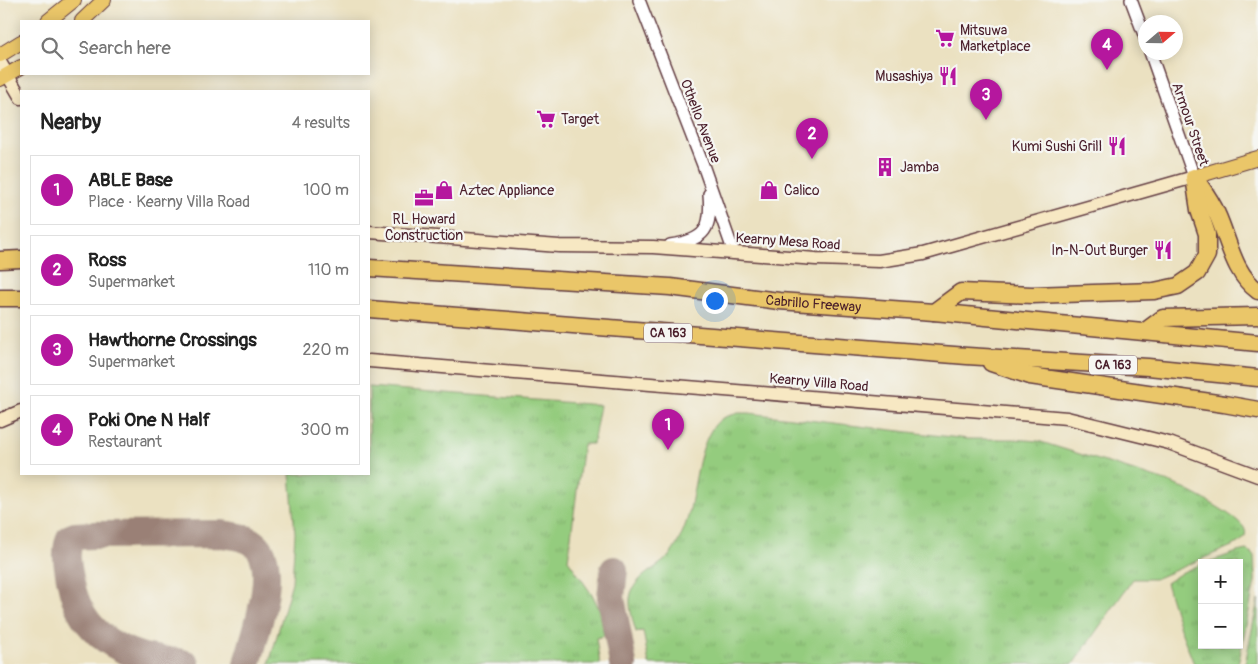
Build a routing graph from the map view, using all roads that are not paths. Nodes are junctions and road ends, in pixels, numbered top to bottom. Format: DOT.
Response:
graph roads {
  1 [pos="74,0"];
  2 [pos="104,0"];
  3 [pos="639,0"];
  4 [pos="1131,0"];
  5 [pos="1138,19"];
  6 [pos="49,20"];
  7 [pos="83,20"];
  8 [pos="20,43"];
  9 [pos="0,55"];
  10 [pos="1153,60"];
  11 [pos="0,62"];
  12 [pos="20,68"];
  13 [pos="4,77"];
  14 [pos="20,97"];
  15 [pos="1258,158"];
  16 [pos="704,170"];
  17 [pos="1194,177"];
  18 [pos="370,232"];
  19 [pos="654,247"];
  20 [pos="734,253"];
  21 [pos="20,259"];
  22 [pos="0,260"];
  23 [pos="370,268"];
  24 [pos="1258,291"];
  25 [pos="0,298"];
  26 [pos="20,298"];
  27 [pos="370,309"];
  28 [pos="934,312"];
  29 [pos="1258,316"];
  30 [pos="1144,332"];
  31 [pos="1258,343"];
  32 [pos="967,356"];
  33 [pos="370,361"];
  34 [pos="1258,378"];
  35 [pos="1224,404"];
  36 [pos="1258,406"];
  37 [pos="1258,410"];
  38 [pos="20,412"];
  39 [pos="0,420"];
  40 [pos="1258,476"];
  1 -- 6 [label="main road"];
  2 -- 7 [label="main road"];
  3 -- 16 [label="street, Othello Avenue"];
  4 -- 5 [label="street"];
  8 -- 9 [label="main road"];
  10 -- 17 [label="street, Armour Street"];
  11 -- 13 [label="main road"];
  12 -- 13 [label="main road"];
  13 -- 14 [label="main road"];
  15 -- 17 [label="main road"];
  16 -- 19 [label="street"];
  16 -- 20 [label="street, Othello Avenue"];
  17 -- 20 [label="main road, Kearny Mesa Road"];
  17 -- 24 [label="highway"];
  17 -- 28 [label="highway"];
  18 -- 19 [label="main road, Kearny Mesa Road"];
  19 -- 20 [label="main road, Kearny Mesa Road"];
  21 -- 22 [label="highway"];
  23 -- 28 [label="highway, Cabrillo Freeway"];
  25 -- 26 [label="highway"];
  27 -- 32 [label="highway, CA 163"];
  28 -- 30 [label="highway, Cabrillo Freeway"];
  29 -- 30 [label="highway"];
  30 -- 31 [label="highway, Cabrillo Freeway"];
  32 -- 34 [label="highway, CA 163"];
  32 -- 35 [label="highway"];
  33 -- 40 [label="main road, Kearny Villa Road"];
  35 -- 36 [label="highway"];
  35 -- 37 [label="highway"];
  38 -- 39 [label="main road"];
}
